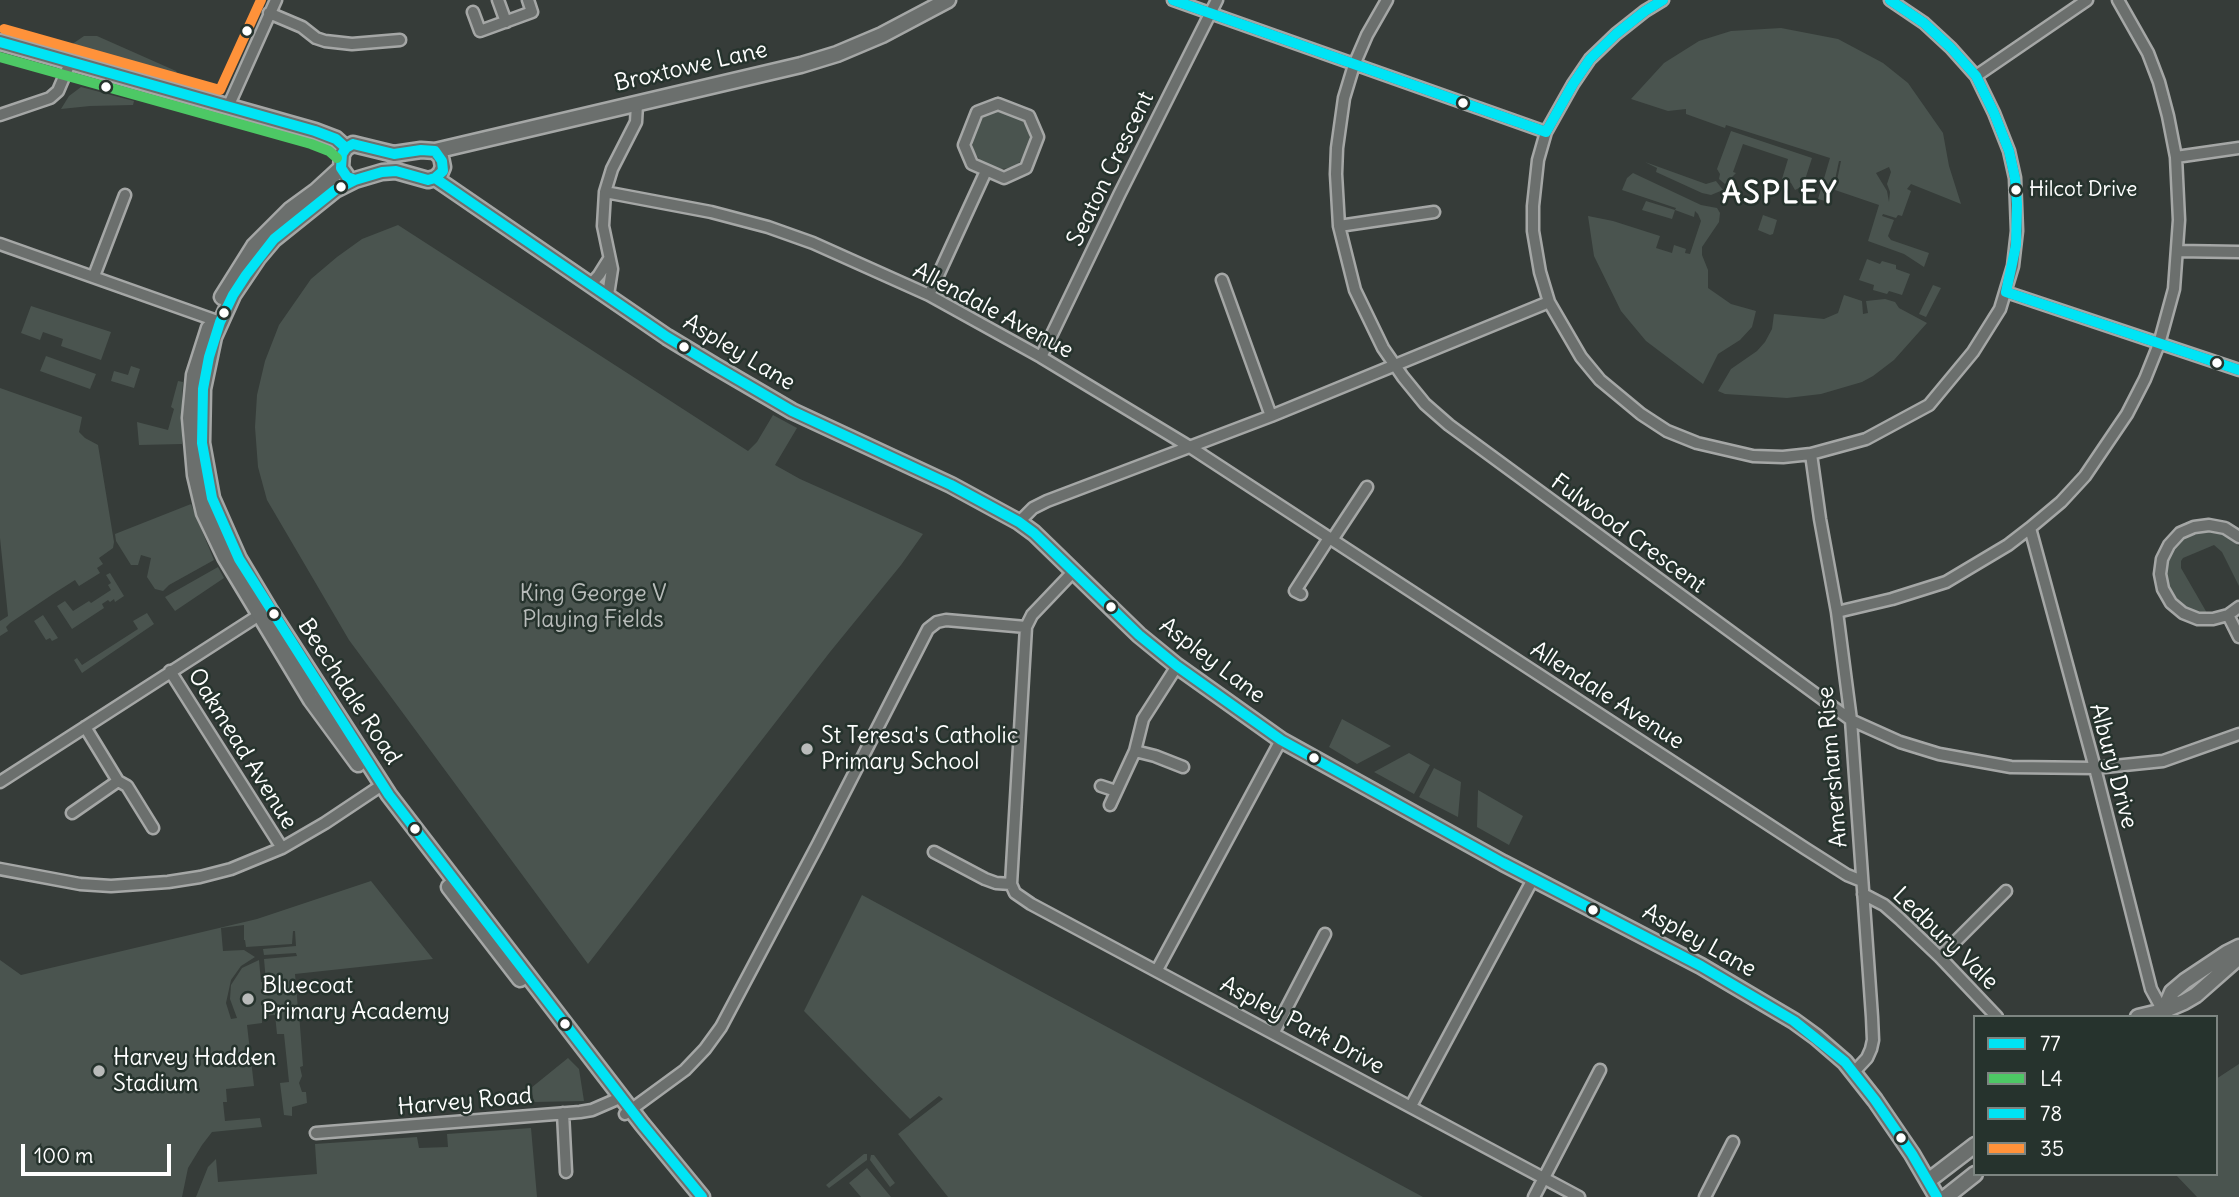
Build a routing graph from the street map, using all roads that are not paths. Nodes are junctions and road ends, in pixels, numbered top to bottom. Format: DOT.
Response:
graph roads {
  1 [pos="276,0"];
  2 [pos="498,0"];
  3 [pos="528,0"];
  4 [pos="948,0"];
  5 [pos="1173,0"];
  6 [pos="1217,0"];
  7 [pos="1387,0"];
  8 [pos="1663,0"];
  9 [pos="1890,0"];
  10 [pos="2087,0"];
  11 [pos="2118,0"];
  12 [pos="473,12"];
  13 [pos="269,13"];
  14 [pos="1209,14"];
  15 [pos="506,22"];
  16 [pos="400,40"];
  17 [pos="0,42"];
  18 [pos="70,63"];
  19 [pos="1354,65"];
  20 [pos="1976,76"];
  21 [pos="637,104"];
  22 [pos="228,107"];
  23 [pos="0,115"];
  24 [pos="1546,132"];
  25 [pos="346,148"];
  26 [pos="2239,148"];
  27 [pos="435,151"];
  28 [pos="2176,157"];
  29 [pos="341,168"];
  30 [pos="986,171"];
  31 [pos="435,178"];
  32 [pos="355,180"];
  33 [pos="606,192"];
  34 [pos="125,195"];
  35 [pos="1434,212"];
  36 [pos="1339,226"];
  37 [pos="0,244"];
  38 [pos="2178,251"];
  39 [pos="2239,252"];
  40 [pos="608,259"];
  41 [pos="94,276"];
  42 [pos="1222,280"];
  43 [pos="592,284"];
  44 [pos="2006,292"];
  45 [pos="608,295"];
  46 [pos="929,295"];
  47 [pos="1549,302"];
  48 [pos="216,320"];
  49 [pos="2159,344"];
  50 [pos="1041,357"];
  51 [pos="1394,365"];
  52 [pos="2239,370"];
  53 [pos="1271,416"];
  54 [pos="1190,447"];
  55 [pos="1811,454"];
  56 [pos="1367,487"];
  57 [pos="1019,522"];
  58 [pos="2030,528"];
  59 [pos="2239,537"];
  60 [pos="1331,539"];
  61 [pos="1073,572"];
  62 [pos="1301,594"];
  63 [pos="2239,607"];
  64 [pos="264,612"];
  65 [pos="1837,612"];
  66 [pos="2228,615"];
  67 [pos="1026,627"];
  68 [pos="2239,637"];
  69 [pos="1177,666"];
  70 [pos="170,671"];
  71 [pos="1851,720"];
  72 [pos="85,726"];
  73 [pos="2239,734"];
  74 [pos="1281,740"];
  75 [pos="1135,751"];
  76 [pos="1183,767"];
  77 [pos="2095,768"];
  78 [pos="118,781"];
  79 [pos="0,782"];
  80 [pos="1101,786"];
  81 [pos="379,788"];
  82 [pos="1116,791"];
  83 [pos="1110,805"];
  84 [pos="72,813"];
  85 [pos="153,828"];
  86 [pos="282,848"];
  87 [pos="934,852"];
  88 [pos="0,869"];
  89 [pos="1533,879"];
  90 [pos="1862,881"];
  91 [pos="1011,884"];
  92 [pos="2006,891"];
  93 [pos="1863,894"];
  94 [pos="1325,934"];
  95 [pos="2239,947"];
  96 [pos="1940,957"];
  97 [pos="2239,957"];
  98 [pos="1157,970"];
  99 [pos="2163,1014"];
  100 [pos="1995,1015"];
  101 [pos="1274,1032"];
  102 [pos="1600,1070"];
  103 [pos="1853,1073"];
  104 [pos="619,1099"];
  105 [pos="1411,1106"];
  106 [pos="629,1112"];
  107 [pos="563,1113"];
  108 [pos="316,1133"];
  109 [pos="1733,1142"];
  110 [pos="1973,1147"];
  111 [pos="566,1172"];
  112 [pos="1973,1175"];
  113 [pos="1544,1178"];
  114 [pos="1934,1193"];
  115 [pos="691,1197"];
  116 [pos="702,1197"];
  117 [pos="1534,1197"];
  118 [pos="1579,1197"];
  119 [pos="1705,1197"];
  1 -- 13 [label="street"];
  2 -- 15 [label="street"];
  3 -- 15 [label="street"];
  4 -- 21 [label="main road, Broxtowe Lane"];
  5 -- 14 [label="street"];
  6 -- 14 [label="street, Seaton Crescent"];
  7 -- 19 [label="street, Fulwood Crescent"];
  8 -- 24 [label="street"];
  9 -- 20 [label="street"];
  10 -- 20 [label="street"];
  11 -- 28 [label="street"];
  12 -- 15 [label="street"];
  13 -- 16 [label="street"];
  13 -- 22 [label="street"];
  14 -- 19 [label="street"];
  14 -- 50 [label="street, Seaton Crescent"];
  17 -- 18 [label="main road"];
  18 -- 22 [label="main road"];
  18 -- 23 [label="street"];
  19 -- 24 [label="street"];
  19 -- 36 [label="street, Fulwood Crescent"];
  20 -- 44 [label="street"];
  21 -- 27 [label="main road, Broxtowe Lane"];
  21 -- 33 [label="street"];
  22 -- 25 [label="main road"];
  24 -- 47 [label="street"];
  25 -- 27 [label="main road, Broxtowe Lane"];
  25 -- 29 [label="main road"];
  26 -- 28 [label="street"];
  27 -- 31 [label="main road"];
  28 -- 38 [label="street"];
  29 -- 32 [label="main road"];
  29 -- 48 [label="main road, Beechdale Road"];
  30 -- 30 [label="street"];
  30 -- 46 [label="street"];
  31 -- 32 [label="main road, Beechdale Road"];
  31 -- 43 [label="main road, Aspley Lane"];
  32 -- 48 [label="main road, Beechdale Road"];
  33 -- 40 [label="street"];
  33 -- 46 [label="street, Allendale Avenue"];
  34 -- 41 [label="street"];
  35 -- 36 [label="street"];
  36 -- 51 [label="street, Fulwood Crescent"];
  37 -- 41 [label="street"];
  38 -- 39 [label="street"];
  38 -- 49 [label="street"];
  40 -- 43 [label="street"];
  40 -- 45 [label="street"];
  41 -- 48 [label="street"];
  42 -- 53 [label="street"];
  43 -- 45 [label="main road, Aspley Lane"];
  44 -- 49 [label="street"];
  44 -- 55 [label="street"];
  45 -- 57 [label="main road, Aspley Lane"];
  46 -- 50 [label="street, Allendale Avenue"];
  47 -- 51 [label="street"];
  47 -- 55 [label="street"];
  48 -- 64 [label="main road, Beechdale Road"];
  49 -- 52 [label="street"];
  49 -- 58 [label="street"];
  50 -- 54 [label="street, Allendale Avenue"];
  51 -- 53 [label="street"];
  51 -- 71 [label="street, Fulwood Crescent"];
  53 -- 54 [label="street"];
  54 -- 57 [label="street"];
  54 -- 60 [label="street, Allendale Avenue"];
  55 -- 65 [label="street, Amersham Rise"];
  56 -- 60 [label="street"];
  57 -- 61 [label="main road, Aspley Lane"];
  58 -- 65 [label="street"];
  58 -- 77 [label="street, Albury Drive"];
  59 -- 66 [label="street"];
  60 -- 62 [label="street"];
  60 -- 90 [label="street, Allendale Avenue"];
  61 -- 67 [label="street"];
  61 -- 69 [label="main road, Aspley Lane"];
  63 -- 66 [label="street"];
  64 -- 70 [label="street"];
  64 -- 81 [label="main road, Beechdale Road"];
  65 -- 71 [label="street, Amersham Rise"];
  66 -- 68 [label="street"];
  67 -- 91 [label="street"];
  67 -- 106 [label="street"];
  69 -- 74 [label="main road, Aspley Lane"];
  69 -- 75 [label="street"];
  70 -- 72 [label="street"];
  70 -- 86 [label="street, Oakmead Avenue"];
  71 -- 77 [label="street, Fulwood Crescent"];
  71 -- 90 [label="street, Amersham Rise"];
  72 -- 78 [label="street"];
  72 -- 79 [label="street"];
  73 -- 77 [label="street, Fulwood Crescent"];
  74 -- 89 [label="main road, Aspley Lane"];
  74 -- 98 [label="street"];
  75 -- 76 [label="street"];
  75 -- 82 [label="street"];
  77 -- 99 [label="street, Albury Drive"];
  78 -- 84 [label="street"];
  78 -- 85 [label="street"];
  80 -- 82 [label="street"];
  81 -- 86 [label="street"];
  81 -- 104 [label="main road, Beechdale Road"];
  82 -- 83 [label="street"];
  86 -- 88 [label="street"];
  87 -- 91 [label="street"];
  89 -- 103 [label="main road, Aspley Lane"];
  89 -- 105 [label="street"];
  90 -- 93 [label="street, Amersham Rise"];
  91 -- 98 [label="street, Aspley Park Drive"];
  92 -- 96 [label="street"];
  93 -- 96 [label="street, Ledbury Vale"];
  93 -- 103 [label="street, Amersham Rise"];
  94 -- 101 [label="street"];
  95 -- 99 [label="main road"];
  96 -- 100 [label="street, Ledbury Vale"];
  97 -- 99 [label="main road"];
  98 -- 101 [label="street, Aspley Park Drive"];
  101 -- 105 [label="street, Aspley Park Drive"];
  102 -- 113 [label="street"];
  103 -- 114 [label="main road, Aspley Lane"];
  104 -- 106 [label="main road, Beechdale Road"];
  104 -- 107 [label="street, Harvey Road"];
  105 -- 113 [label="street, Aspley Park Drive"];
  106 -- 115 [label="main road, Beechdale Road"];
  106 -- 116 [label="main road, Beechdale Road"];
  107 -- 108 [label="street, Harvey Road"];
  107 -- 111 [label="street"];
  109 -- 119 [label="street"];
  110 -- 114 [label="main road"];
  112 -- 114 [label="main road"];
  113 -- 117 [label="street"];
  113 -- 118 [label="street, Aspley Park Drive"];
}
